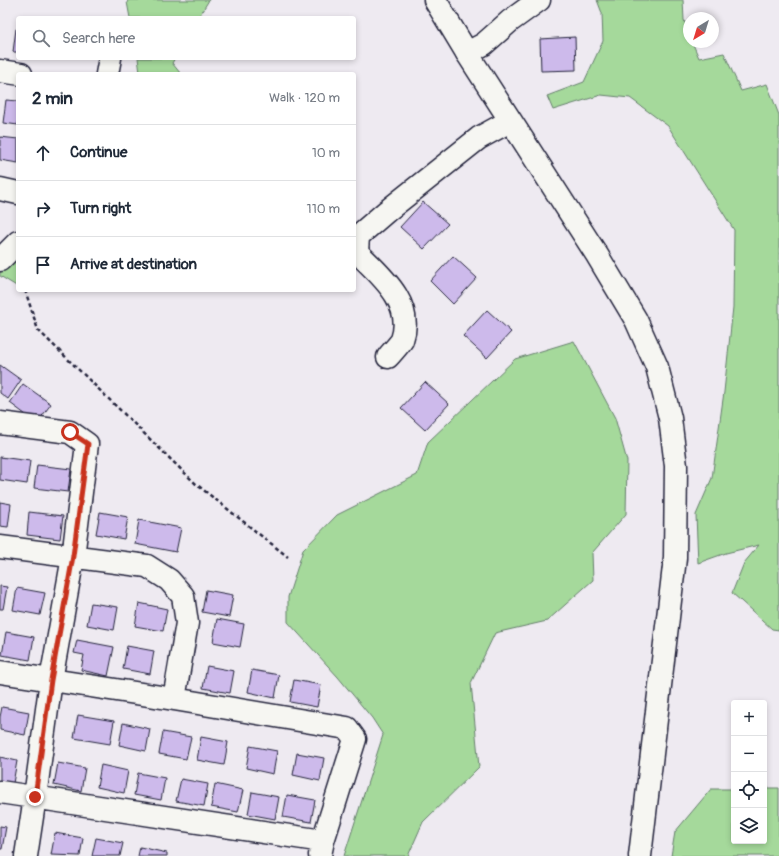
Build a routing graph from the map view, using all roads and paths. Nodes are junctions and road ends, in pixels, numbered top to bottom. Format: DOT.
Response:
graph roads {
  1 [pos="435,0"];
  2 [pos="539,0"];
  3 [pos="467,53"];
  4 [pos="110,60"];
  5 [pos="0,71"];
  6 [pos="107,72"];
  7 [pos="16,73"];
  8 [pos="510,121"];
  9 [pos="0,190"];
  10 [pos="16,193"];
  11 [pos="16,244"];
  12 [pos="0,260"];
  13 [pos="26,292"];
  14 [pos="388,357"];
  15 [pos="0,423"];
  16 [pos="0,547"];
  17 [pos="73,556"];
  18 [pos="288,557"];
  19 [pos="0,672"];
  20 [pos="51,680"];
  21 [pos="174,699"];
  22 [pos="0,792"];
  23 [pos="35,797"];
  24 [pos="321,849"];
  25 [pos="26,856"];
  26 [pos="640,856"];
  1 -- 3 [label="street"];
  2 -- 3 [label="street"];
  3 -- 8 [label="street"];
  4 -- 6 [label="street"];
  5 -- 7 [label="street"];
  8 -- 14 [label="street"];
  8 -- 26 [label="street"];
  9 -- 10 [label="street"];
  11 -- 12 [label="street"];
  13 -- 18 [label="path"];
  15 -- 17 [label="street"];
  16 -- 17 [label="street"];
  17 -- 20 [label="street"];
  17 -- 21 [label="street"];
  19 -- 20 [label="street"];
  20 -- 21 [label="street"];
  20 -- 23 [label="street"];
  21 -- 24 [label="street"];
  22 -- 23 [label="street"];
  23 -- 24 [label="street"];
  23 -- 25 [label="street"];
}
